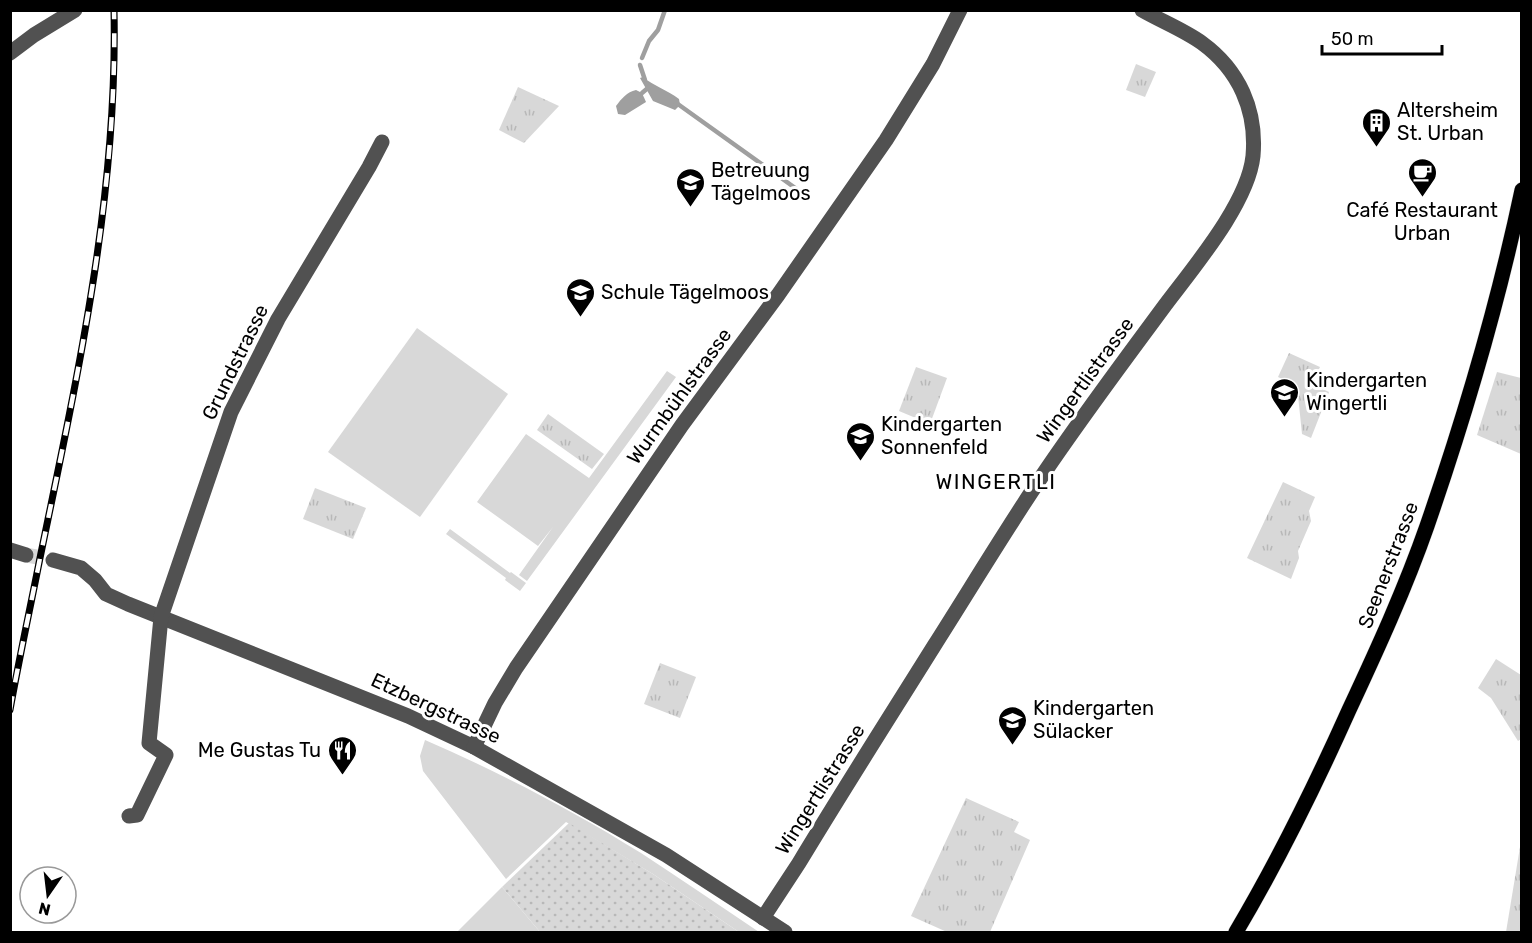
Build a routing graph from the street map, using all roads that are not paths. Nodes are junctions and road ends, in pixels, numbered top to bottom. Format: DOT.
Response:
graph roads {
  1 [pos="75,10"];
  2 [pos="960,10"];
  3 [pos="1142,10"];
  4 [pos="10,52"];
  5 [pos="382,142"];
  6 [pos="1521,190"];
  7 [pos="10,550"];
  8 [pos="26,555"];
  9 [pos="53,560"];
  10 [pos="160,617"];
  11 [pos="474,747"];
  12 [pos="129,816"];
  13 [pos="763,918"];
  14 [pos="785,933"];
  15 [pos="1236,933"];
  1 -- 4 [label="street"];
  2 -- 11 [label="street, Wurmbühlstrasse"];
  3 -- 13 [label="street, Wingertlistrasse"];
  5 -- 10 [label="street, Grundstrasse"];
  6 -- 15 [label="main road, Seenerstrasse"];
  7 -- 8 [label="street"];
  9 -- 10 [label="street, Etzbergstrasse"];
  10 -- 11 [label="street, Etzbergstrasse"];
  10 -- 12 [label="street, Grundstrasse"];
  11 -- 13 [label="street, Etzbergstrasse"];
  13 -- 14 [label="street, Etzbergstrasse"];
}
